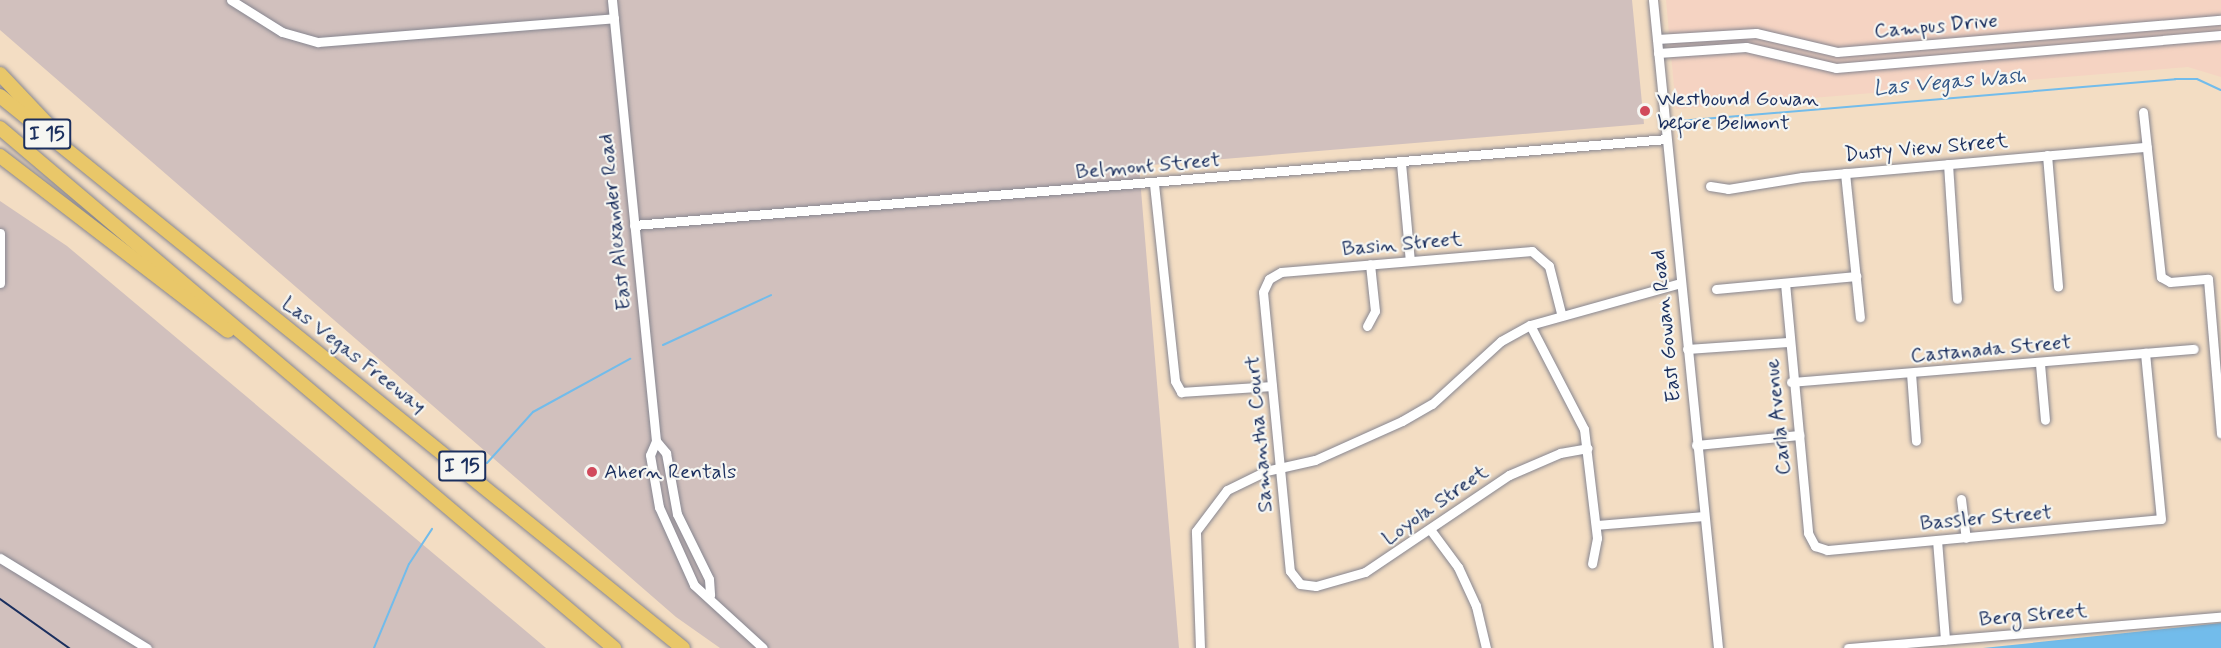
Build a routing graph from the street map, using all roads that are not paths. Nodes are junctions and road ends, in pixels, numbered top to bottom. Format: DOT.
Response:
graph roads {
  1 [pos="231,0"];
  2 [pos="612,0"];
  3 [pos="1653,0"];
  4 [pos="614,18"];
  5 [pos="2221,20"];
  6 [pos="2129,28"];
  7 [pos="2221,35"];
  8 [pos="1657,39"];
  9 [pos="1980,40"];
  10 [pos="2130,43"];
  11 [pos="1658,52"];
  12 [pos="1982,55"];
  13 [pos="0,74"];
  14 [pos="0,96"];
  15 [pos="2144,112"];
  16 [pos="0,128"];
  17 [pos="1666,139"];
  18 [pos="2147,147"];
  19 [pos="2047,155"];
  20 [pos="0,156"];
  21 [pos="1401,163"];
  22 [pos="1948,164"];
  23 [pos="93,173"];
  24 [pos="1845,173"];
  25 [pos="1154,184"];
  26 [pos="1710,186"];
  27 [pos="634,225"];
  28 [pos="0,233"];
  29 [pos="1410,261"];
  30 [pos="1370,264"];
  31 [pos="1856,276"];
  32 [pos="1269,279"];
  33 [pos="0,283"];
  34 [pos="1680,283"];
  35 [pos="1785,283"];
  36 [pos="2058,287"];
  37 [pos="1716,290"];
  38 [pos="1957,299"];
  39 [pos="2221,307"];
  40 [pos="2210,308"];
  41 [pos="1561,313"];
  42 [pos="1860,317"];
  43 [pos="1530,325"];
  44 [pos="1367,326"];
  45 [pos="1788,342"];
  46 [pos="1687,349"];
  47 [pos="2194,349"];
  48 [pos="2145,353"];
  49 [pos="2040,364"];
  50 [pos="1911,374"];
  51 [pos="1791,382"];
  52 [pos="1272,386"];
  53 [pos="322,404"];
  54 [pos="2045,420"];
  55 [pos="2221,433"];
  56 [pos="1800,435"];
  57 [pos="656,441"];
  58 [pos="1917,441"];
  59 [pos="1696,445"];
  60 [pos="1588,448"];
  61 [pos="1280,469"];
  62 [pos="1961,499"];
  63 [pos="1703,516"];
  64 [pos="1596,525"];
  65 [pos="1432,532"];
  66 [pos="1966,538"];
  67 [pos="1937,540"];
  68 [pos="1815,546"];
  69 [pos="0,558"];
  70 [pos="1592,564"];
  71 [pos="1300,584"];
  72 [pos="710,595"];
  73 [pos="2221,617"];
  74 [pos="1945,640"];
  75 [pos="147,648"];
  76 [pos="614,648"];
  77 [pos="683,648"];
  78 [pos="763,648"];
  79 [pos="1200,648"];
  80 [pos="1486,648"];
  81 [pos="1718,648"];
  82 [pos="1848,648"];
  1 -- 4 [label="street"];
  2 -- 4 [label="street, East Alexander Road"];
  3 -- 8 [label="street, East Gowan Road"];
  4 -- 27 [label="street, East Alexander Road"];
  5 -- 6 [label="street, Campus Drive"];
  6 -- 9 [label="street, Campus Drive"];
  6 -- 10 [label="street"];
  7 -- 10 [label="street, Campus Drive"];
  8 -- 9 [label="street, Campus Drive"];
  8 -- 11 [label="street, East Gowan Road"];
  9 -- 12 [label="street"];
  10 -- 12 [label="street, Campus Drive"];
  11 -- 12 [label="street, Campus Drive"];
  11 -- 17 [label="street, East Gowan Road"];
  13 -- 23 [label="highway"];
  14 -- 23 [label="highway, Las Vegas Freeway / I 15"];
  15 -- 18 [label="street"];
  16 -- 53 [label="highway, I 15"];
  17 -- 21 [label="street, Belmont Street"];
  17 -- 34 [label="street, East Gowan Road"];
  18 -- 19 [label="street, Dusty View Street"];
  18 -- 40 [label="street"];
  19 -- 22 [label="street, Dusty View Street"];
  19 -- 36 [label="street"];
  20 -- 53 [label="highway"];
  21 -- 25 [label="street, Belmont Street"];
  21 -- 29 [label="street"];
  22 -- 24 [label="street, Dusty View Street"];
  22 -- 38 [label="street"];
  23 -- 77 [label="highway, Las Vegas Freeway / I 15"];
  24 -- 26 [label="street, Dusty View Street"];
  24 -- 31 [label="street"];
  25 -- 27 [label="street, Belmont Street"];
  25 -- 52 [label="street"];
  27 -- 57 [label="street, East Alexander Road"];
  28 -- 33 [label="street"];
  29 -- 30 [label="street, Basin Street"];
  29 -- 41 [label="street, Basin Street"];
  30 -- 32 [label="street, Basin Street"];
  30 -- 44 [label="street"];
  31 -- 35 [label="street"];
  31 -- 42 [label="street"];
  32 -- 52 [label="street, Samantha Court"];
  34 -- 41 [label="street"];
  34 -- 46 [label="street, East Gowan Road"];
  35 -- 37 [label="street"];
  35 -- 45 [label="street, Carla Avenue"];
  39 -- 40 [label="street"];
  40 -- 55 [label="street"];
  41 -- 43 [label="street"];
  43 -- 60 [label="street"];
  43 -- 61 [label="street"];
  45 -- 46 [label="street"];
  45 -- 51 [label="street, Carla Avenue"];
  46 -- 59 [label="street, East Gowan Road"];
  47 -- 48 [label="street, Castanada Street"];
  48 -- 49 [label="street, Castanada Street"];
  48 -- 66 [label="street, Bassler Street"];
  49 -- 50 [label="street, Castanada Street"];
  49 -- 54 [label="street"];
  50 -- 51 [label="street, Castanada Street"];
  50 -- 58 [label="street"];
  51 -- 56 [label="street, Carla Avenue"];
  52 -- 61 [label="street, Samantha Court"];
  53 -- 76 [label="highway, I 15"];
  56 -- 59 [label="street"];
  56 -- 68 [label="street, Carla Avenue"];
  57 -- 72 [label="street, East Alexander Road"];
  57 -- 72 [label="street, East Alexander Road"];
  59 -- 63 [label="street, East Gowan Road"];
  60 -- 64 [label="street"];
  60 -- 65 [label="street, Loyola Street"];
  61 -- 71 [label="street, Samantha Court"];
  61 -- 79 [label="street"];
  62 -- 66 [label="street"];
  63 -- 64 [label="street"];
  63 -- 81 [label="street, East Gowan Road"];
  64 -- 70 [label="street"];
  65 -- 71 [label="street, Loyola Street"];
  65 -- 80 [label="street"];
  66 -- 67 [label="street, Bassler Street"];
  67 -- 68 [label="street, Bassler Street"];
  67 -- 74 [label="street"];
  69 -- 75 [label="street"];
  72 -- 78 [label="street"];
  73 -- 74 [label="street, Berg Street"];
  74 -- 82 [label="street, Berg Street"];
}
